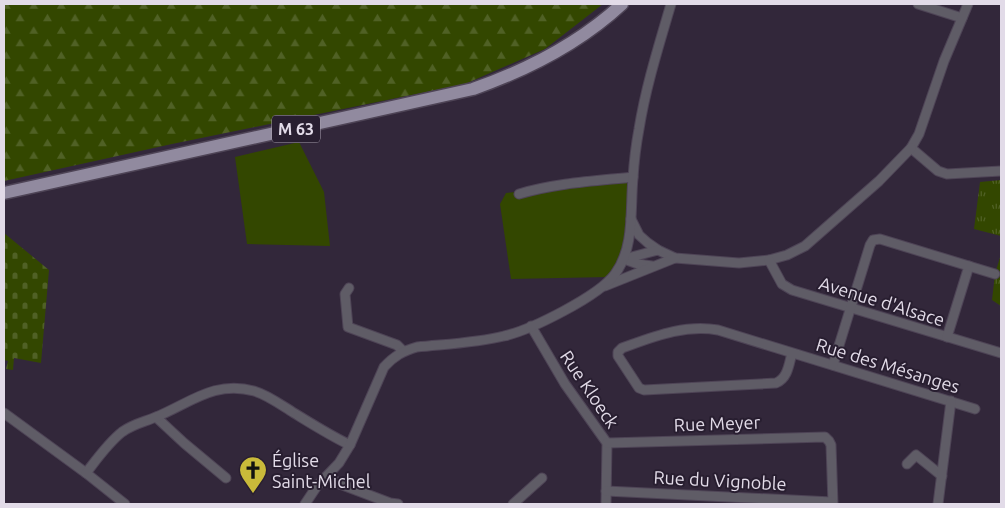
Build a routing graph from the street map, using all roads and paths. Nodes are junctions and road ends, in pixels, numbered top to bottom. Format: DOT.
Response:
graph roads {
  1 [pos="622,4"];
  2 [pos="672,4"];
  3 [pos="918,4"];
  4 [pos="968,4"];
  5 [pos="962,18"];
  6 [pos="911,148"];
  7 [pos="1001,171"];
  8 [pos="633,177"];
  9 [pos="4,193"];
  10 [pos="519,194"];
  11 [pos="631,219"];
  12 [pos="658,250"];
  13 [pos="674,258"];
  14 [pos="624,260"];
  15 [pos="769,260"];
  16 [pos="654,266"];
  17 [pos="969,266"];
  18 [pos="995,274"];
  19 [pos="603,287"];
  20 [pos="350,288"];
  21 [pos="851,308"];
  22 [pos="531,326"];
  23 [pos="947,337"];
  24 [pos="403,351"];
  25 [pos="792,353"];
  26 [pos="1001,354"];
  27 [pos="833,365"];
  28 [pos="951,401"];
  29 [pos="975,409"];
  30 [pos="4,414"];
  31 [pos="156,417"];
  32 [pos="607,443"];
  33 [pos="350,445"];
  34 [pos="908,464"];
  35 [pos="86,473"];
  36 [pos="327,476"];
  37 [pos="942,476"];
  38 [pos="226,478"];
  39 [pos="542,478"];
  40 [pos="606,491"];
  41 [pos="832,503"];
  42 [pos="125,504"];
  43 [pos="306,504"];
  44 [pos="398,504"];
  45 [pos="513,504"];
  46 [pos="606,504"];
  47 [pos="938,504"];
  1 -- 9 [label="main road, M 63"];
  2 -- 8 [label="street"];
  3 -- 5 [label="street"];
  4 -- 5 [label="street"];
  5 -- 6 [label="street"];
  6 -- 7 [label="street"];
  6 -- 15 [label="street"];
  8 -- 10 [label="street"];
  8 -- 11 [label="street"];
  11 -- 12 [label="street"];
  11 -- 14 [label="street"];
  12 -- 13 [label="street"];
  12 -- 14 [label="street"];
  13 -- 15 [label="street"];
  13 -- 16 [label="street"];
  14 -- 16 [label="street"];
  14 -- 19 [label="street"];
  15 -- 21 [label="street, Avenue d'Alsace"];
  16 -- 19 [label="street"];
  17 -- 18 [label="street"];
  17 -- 21 [label="street"];
  17 -- 23 [label="street"];
  19 -- 22 [label="street"];
  20 -- 24 [label="street"];
  21 -- 23 [label="street, Avenue d'Alsace"];
  21 -- 27 [label="street"];
  22 -- 24 [label="street"];
  22 -- 32 [label="street, Rue Kloeck"];
  23 -- 26 [label="street, Avenue d'Alsace"];
  24 -- 33 [label="street"];
  25 -- 25 [label="street, Rue des Mésanges"];
  25 -- 27 [label="street, Rue des Mésanges"];
  27 -- 28 [label="street, Rue des Mésanges"];
  28 -- 29 [label="street, Rue des Mésanges"];
  28 -- 37 [label="street"];
  30 -- 35 [label="street"];
  31 -- 33 [label="street"];
  31 -- 35 [label="street"];
  31 -- 38 [label="street"];
  32 -- 40 [label="street, Rue Kloeck"];
  32 -- 41 [label="street, Rue Meyer"];
  33 -- 36 [label="street"];
  34 -- 37 [label="street"];
  35 -- 42 [label="street"];
  36 -- 43 [label="street"];
  36 -- 44 [label="street"];
  37 -- 47 [label="street"];
  39 -- 45 [label="street"];
  40 -- 41 [label="street, Rue du Vignoble"];
  40 -- 46 [label="street, Rue Kloeck"];
}
